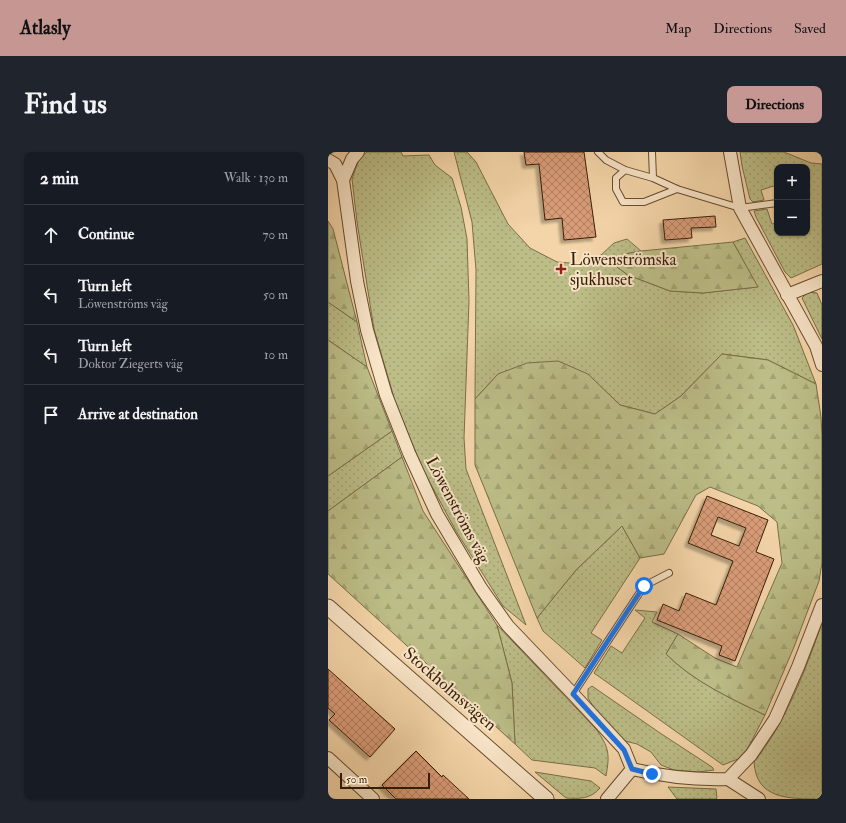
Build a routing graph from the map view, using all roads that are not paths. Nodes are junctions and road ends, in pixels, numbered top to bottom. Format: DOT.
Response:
graph roads {
  1 [pos="358,152"];
  2 [pos="598,152"];
  3 [pos="652,152"];
  4 [pos="730,152"];
  5 [pos="328,160"];
  6 [pos="625,170"];
  7 [pos="653,178"];
  8 [pos="343,180"];
  9 [pos="677,189"];
  10 [pos="774,203"];
  11 [pos="740,208"];
  12 [pos="822,281"];
  13 [pos="788,294"];
  14 [pos="822,365"];
  15 [pos="669,573"];
  16 [pos="822,605"];
  17 [pos="328,607"];
  18 [pos="573,694"];
  19 [pos="328,758"];
  20 [pos="632,769"];
  21 [pos="728,779"];
  22 [pos="372,799"];
  23 [pos="546,799"];
  24 [pos="607,799"];
  25 [pos="758,799"];
  1 -- 8 [label="street"];
  2 -- 6 [label="lane"];
  3 -- 7 [label="lane"];
  4 -- 11 [label="street"];
  5 -- 8 [label="street, Löwenströms väg"];
  6 -- 7 [label="lane"];
  6 -- 9 [label="lane"];
  7 -- 9 [label="lane"];
  8 -- 18 [label="street, Löwenströms väg"];
  9 -- 11 [label="lane"];
  10 -- 11 [label="lane"];
  11 -- 13 [label="street"];
  12 -- 13 [label="street"];
  13 -- 14 [label="street"];
  15 -- 18 [label="lane"];
  16 -- 21 [label="street"];
  17 -- 23 [label="street, Stockholmsvägen"];
  18 -- 20 [label="street, Löwenströms väg"];
  19 -- 22 [label="street"];
  20 -- 21 [label="street"];
  20 -- 24 [label="street"];
  21 -- 25 [label="street"];
}
